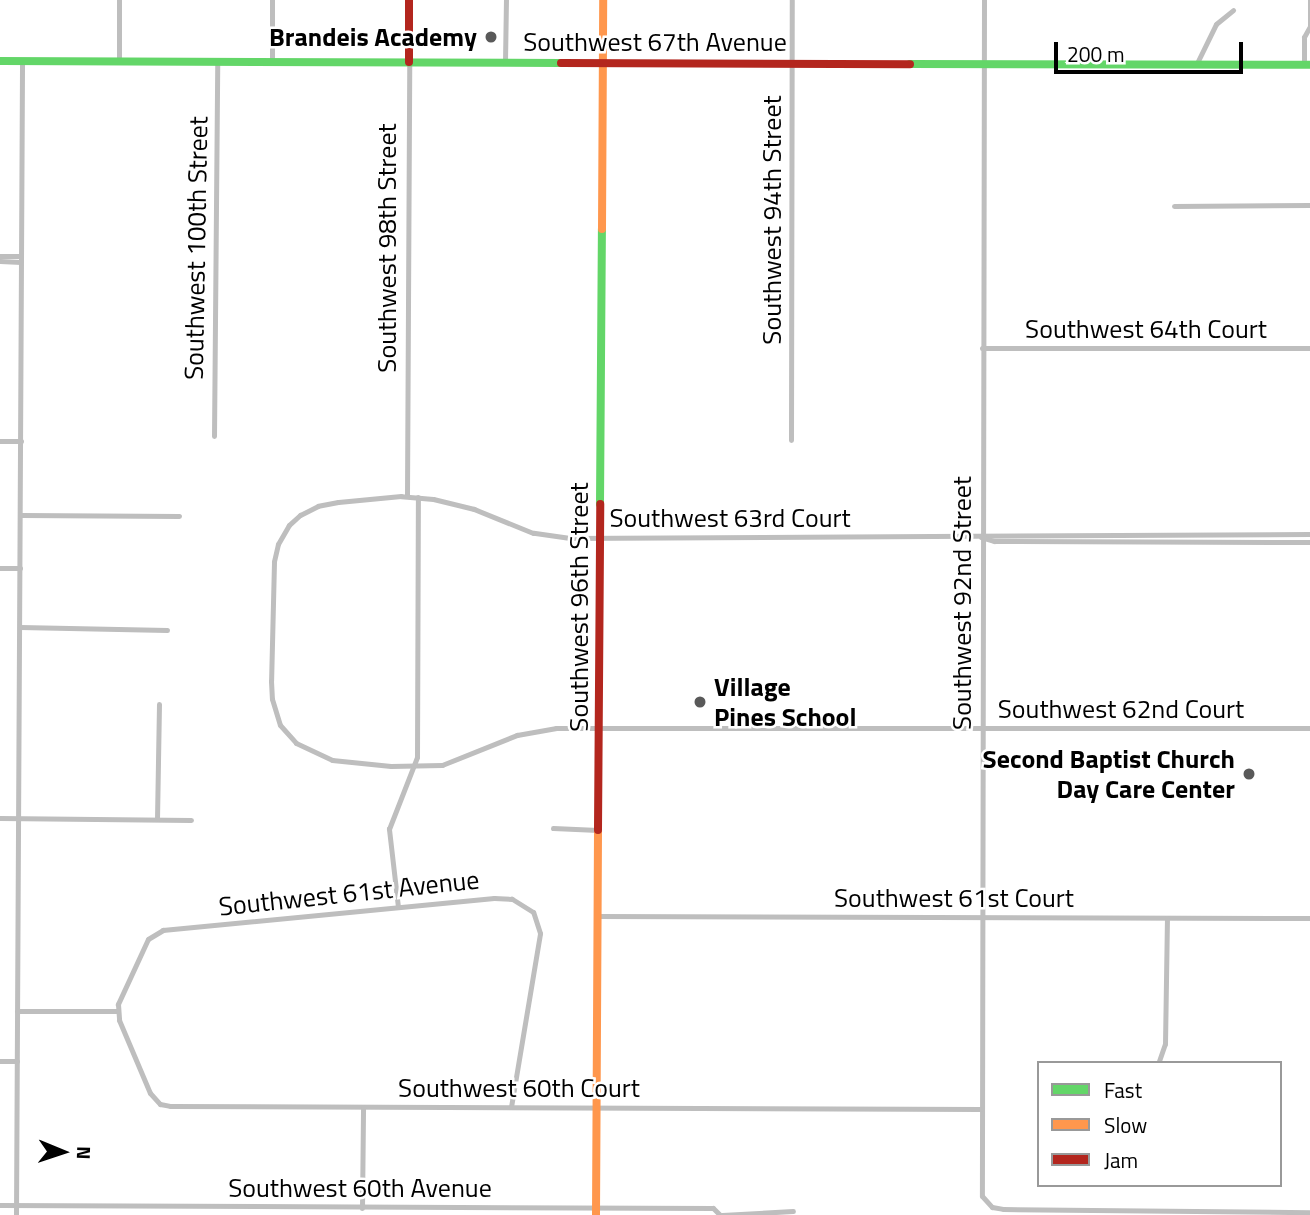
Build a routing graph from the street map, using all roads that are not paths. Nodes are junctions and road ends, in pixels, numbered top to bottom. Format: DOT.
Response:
graph roads {
  1 [pos="119,0"];
  2 [pos="272,0"];
  3 [pos="409,0"];
  4 [pos="506,0"];
  5 [pos="603,0"];
  6 [pos="792,0"];
  7 [pos="984,0"];
  8 [pos="1310,0"];
  9 [pos="1233,10"];
  10 [pos="1310,27"];
  11 [pos="0,61"];
  12 [pos="22,61"];
  13 [pos="119,61"];
  14 [pos="217,61"];
  15 [pos="272,62"];
  16 [pos="409,62"];
  17 [pos="505,62"];
  18 [pos="983,62"];
  19 [pos="602,63"];
  20 [pos="792,63"];
  21 [pos="1197,63"];
  22 [pos="1307,65"];
  23 [pos="1310,205"];
  24 [pos="1174,206"];
  25 [pos="0,256"];
  26 [pos="21,259"];
  27 [pos="0,261"];
  28 [pos="982,348"];
  29 [pos="1310,348"];
  30 [pos="214,436"];
  31 [pos="0,440"];
  32 [pos="791,440"];
  33 [pos="21,441"];
  34 [pos="407,496"];
  35 [pos="418,498"];
  36 [pos="20,514"];
  37 [pos="179,516"];
  38 [pos="1061,534"];
  39 [pos="1135,534"];
  40 [pos="1207,534"];
  41 [pos="1280,534"];
  42 [pos="1310,534"];
  43 [pos="600,537"];
  44 [pos="981,537"];
  45 [pos="1135,541"];
  46 [pos="1061,542"];
  47 [pos="1207,542"];
  48 [pos="1280,542"];
  49 [pos="1310,542"];
  50 [pos="0,568"];
  51 [pos="20,568"];
  52 [pos="20,627"];
  53 [pos="167,630"];
  54 [pos="159,704"];
  55 [pos="280,725"];
  56 [pos="599,727"];
  57 [pos="981,727"];
  58 [pos="1310,728"];
  59 [pos="414,767"];
  60 [pos="0,818"];
  61 [pos="19,818"];
  62 [pos="157,819"];
  63 [pos="191,820"];
  64 [pos="553,828"];
  65 [pos="598,830"];
  66 [pos="398,907"];
  67 [pos="598,916"];
  68 [pos="981,917"];
  69 [pos="1167,918"];
  70 [pos="1310,918"];
  71 [pos="17,1011"];
  72 [pos="117,1011"];
  73 [pos="0,1061"];
  74 [pos="17,1061"];
  75 [pos="1159,1061"];
  76 [pos="363,1107"];
  77 [pos="511,1107"];
  78 [pos="597,1107"];
  79 [pos="981,1110"];
  80 [pos="0,1205"];
  81 [pos="16,1205"];
  82 [pos="227,1207"];
  83 [pos="467,1207"];
  84 [pos="332,1208"];
  85 [pos="362,1208"];
  86 [pos="793,1211"];
  87 [pos="596,1212"];
  88 [pos="1310,1212"];
  89 [pos="1044,1213"];
  90 [pos="720,1214"];
  91 [pos="16,1215"];
  92 [pos="227,1215"];
  93 [pos="332,1215"];
  94 [pos="466,1215"];
  1 -- 13 [label="street"];
  2 -- 15 [label="street"];
  3 -- 16 [label="main road, Southwest 98th Street"];
  4 -- 17 [label="street"];
  5 -- 19 [label="main road, Southwest 96th Street"];
  6 -- 20 [label="street, Southwest 94th Street"];
  7 -- 18 [label="street, Southwest 92nd Street"];
  8 -- 10 [label="street"];
  9 -- 21 [label="street"];
  10 -- 22 [label="street"];
  11 -- 12 [label="main road, Southwest 67th Avenue"];
  12 -- 13 [label="main road, Southwest 67th Avenue"];
  12 -- 26 [label="street"];
  13 -- 14 [label="main road, Southwest 67th Avenue"];
  14 -- 15 [label="main road, Southwest 67th Avenue"];
  14 -- 30 [label="street, Southwest 100th Street"];
  15 -- 16 [label="main road, Southwest 67th Avenue"];
  16 -- 17 [label="main road, Southwest 67th Avenue"];
  16 -- 34 [label="street, Southwest 98th Street"];
  17 -- 19 [label="main road, Southwest 67th Avenue"];
  18 -- 20 [label="main road, Southwest 67th Avenue"];
  18 -- 21 [label="main road, Southwest 67th Avenue"];
  18 -- 28 [label="street, Southwest 92nd Street"];
  19 -- 20 [label="main road, Southwest 67th Avenue"];
  19 -- 43 [label="main road, Southwest 96th Street"];
  20 -- 32 [label="street, Southwest 94th Street"];
  21 -- 22 [label="main road, Southwest 67th Avenue"];
  23 -- 24 [label="street"];
  25 -- 26 [label="street"];
  26 -- 27 [label="street"];
  26 -- 33 [label="street"];
  28 -- 29 [label="street, Southwest 64th Court"];
  28 -- 44 [label="street, Southwest 92nd Street"];
  31 -- 33 [label="street"];
  33 -- 36 [label="street"];
  34 -- 35 [label="street, Southwest 63rd Court"];
  34 -- 55 [label="street, Southwest 63rd Court"];
  35 -- 43 [label="street, Southwest 63rd Court"];
  35 -- 59 [label="street"];
  36 -- 37 [label="street"];
  36 -- 51 [label="street"];
  38 -- 39 [label="street, Southwest 63rd Court"];
  38 -- 44 [label="street, Southwest 63rd Court"];
  38 -- 46 [label="street"];
  39 -- 40 [label="street, Southwest 63rd Court"];
  39 -- 45 [label="street"];
  40 -- 41 [label="street, Southwest 63rd Court"];
  40 -- 47 [label="street"];
  41 -- 42 [label="street, Southwest 63rd Court"];
  41 -- 48 [label="street"];
  43 -- 44 [label="street, Southwest 63rd Court"];
  43 -- 56 [label="main road, Southwest 96th Street"];
  44 -- 46 [label="street, Southwest 63rd Court"];
  44 -- 57 [label="street, Southwest 92nd Street"];
  45 -- 46 [label="street, Southwest 63rd Court"];
  45 -- 47 [label="street, Southwest 63rd Court"];
  47 -- 48 [label="street, Southwest 63rd Court"];
  48 -- 49 [label="street, Southwest 63rd Court"];
  50 -- 51 [label="street"];
  51 -- 52 [label="street"];
  52 -- 53 [label="street"];
  52 -- 61 [label="street"];
  54 -- 62 [label="street"];
  55 -- 59 [label="street, Southwest 62nd Court"];
  56 -- 57 [label="street, Southwest 62nd Court"];
  56 -- 59 [label="street, Southwest 62nd Court"];
  56 -- 65 [label="main road, Southwest 96th Street"];
  57 -- 58 [label="street, Southwest 62nd Court"];
  57 -- 68 [label="street, Southwest 92nd Street"];
  59 -- 66 [label="street"];
  60 -- 61 [label="street"];
  61 -- 62 [label="street"];
  61 -- 71 [label="street"];
  62 -- 63 [label="street"];
  64 -- 65 [label="street"];
  65 -- 67 [label="main road, Southwest 96th Street"];
  66 -- 72 [label="street, Southwest 61st Avenue"];
  66 -- 77 [label="street, Southwest 61st Avenue"];
  67 -- 68 [label="street, Southwest 61st Court"];
  67 -- 78 [label="main road, Southwest 96th Street"];
  68 -- 69 [label="street, Southwest 61st Court"];
  68 -- 79 [label="street, Southwest 92nd Street"];
  69 -- 70 [label="street, Southwest 61st Court"];
  69 -- 75 [label="street"];
  71 -- 72 [label="street"];
  71 -- 74 [label="street"];
  72 -- 76 [label="street, Southwest 60th Court"];
  73 -- 74 [label="street"];
  74 -- 81 [label="street"];
  76 -- 77 [label="street, Southwest 60th Court"];
  76 -- 85 [label="street"];
  77 -- 78 [label="street, Southwest 60th Court"];
  78 -- 79 [label="street, Southwest 60th Court"];
  78 -- 87 [label="main road, Southwest 96th Street"];
  79 -- 89 [label="street, Southwest 92nd Street"];
  80 -- 81 [label="street, Southwest 60th Avenue"];
  81 -- 82 [label="street, Southwest 60th Avenue"];
  81 -- 91 [label="street"];
  82 -- 84 [label="street, Southwest 60th Avenue"];
  82 -- 92 [label="street"];
  83 -- 85 [label="street, Southwest 60th Avenue"];
  83 -- 87 [label="street, Southwest 60th Avenue"];
  83 -- 94 [label="street"];
  84 -- 85 [label="street, Southwest 60th Avenue"];
  84 -- 93 [label="street"];
  86 -- 90 [label="street, Southwest 60th Avenue"];
  87 -- 90 [label="street, Southwest 60th Avenue"];
  88 -- 89 [label="street"];
}
